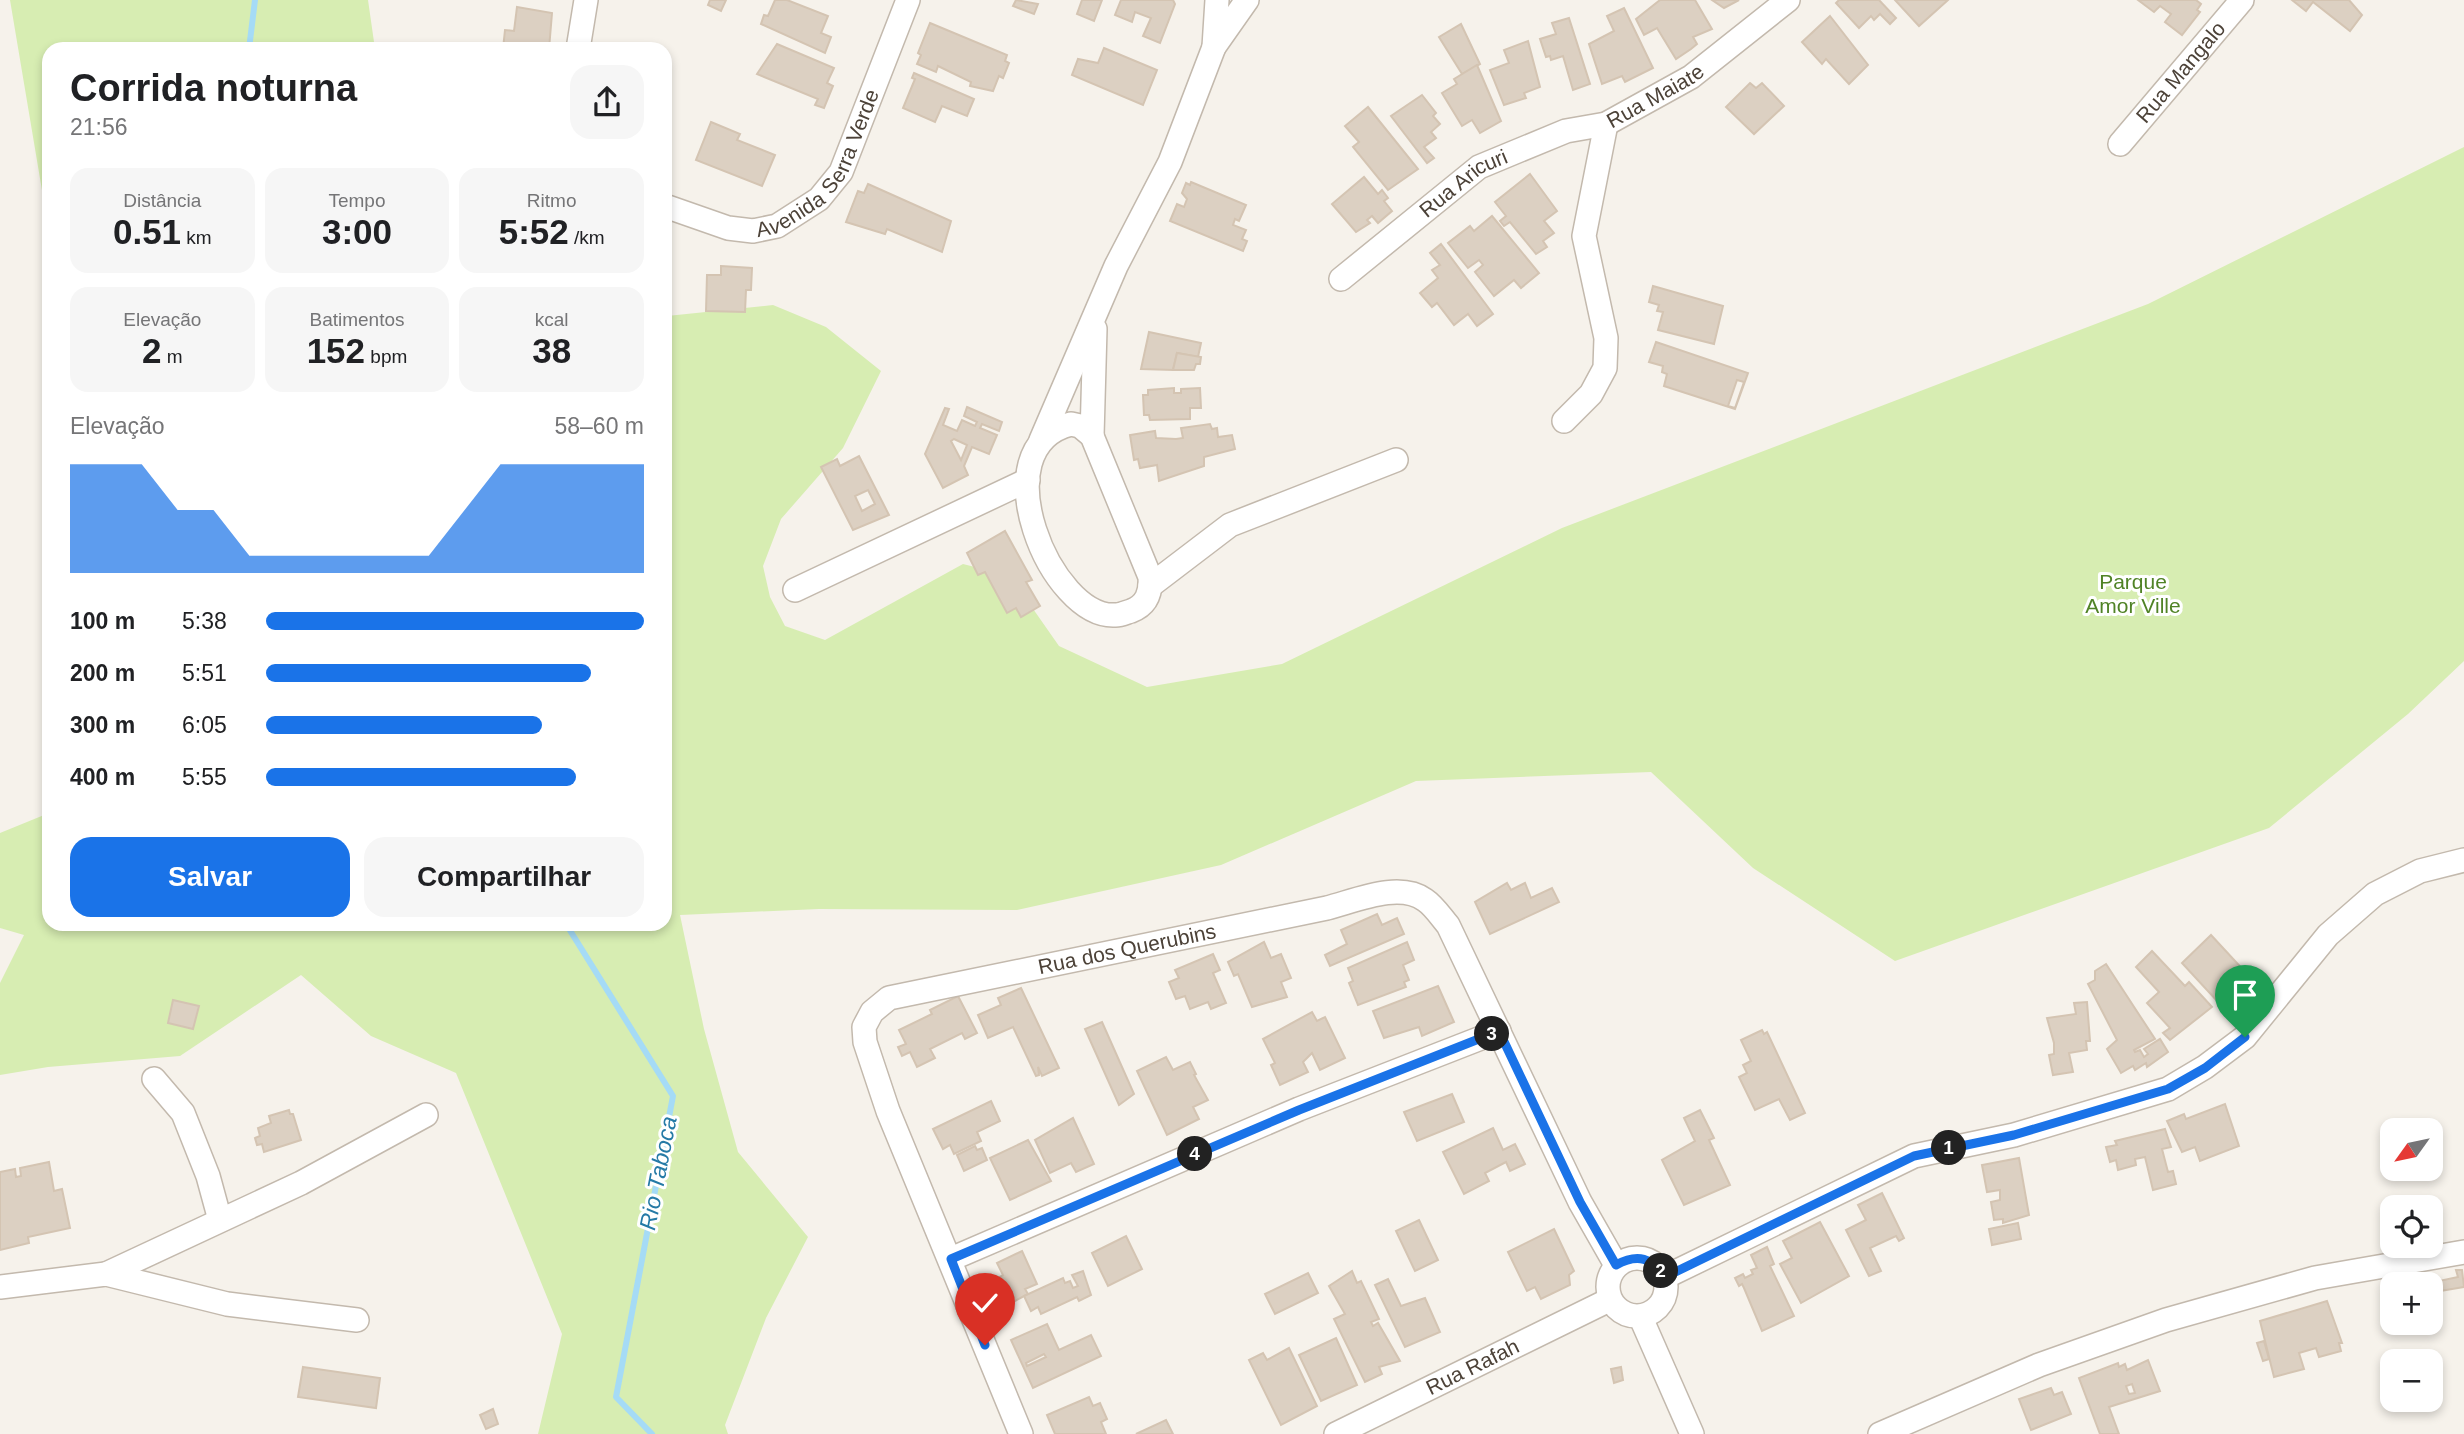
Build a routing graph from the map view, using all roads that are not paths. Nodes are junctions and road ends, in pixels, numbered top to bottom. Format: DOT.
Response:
graph roads {
  1 [pos="586,0"];
  2 [pos="908,0"];
  3 [pos="1217,0"];
  4 [pos="1247,0"];
  5 [pos="1788,0"];
  6 [pos="2242,0"];
  7 [pos="579,42"];
  8 [pos="1213,47"];
  9 [pos="1606,124"];
  10 [pos="2120,144"];
  11 [pos="672,208"];
  12 [pos="1341,279"];
  13 [pos="1095,319"];
  14 [pos="1564,421"];
  15 [pos="1092,436"];
  16 [pos="1041,440"];
  17 [pos="1396,460"];
  18 [pos="1028,480"];
  19 [pos="1150,586"];
  20 [pos="795,590"];
  21 [pos="2464,860"];
  22 [pos="1499,1031"];
  23 [pos="153,1079"];
  24 [pos="426,1115"];
  25 [pos="220,1220"];
  26 [pos="2464,1252"];
  27 [pos="951,1259"];
  28 [pos="1616,1265"];
  29 [pos="106,1274"];
  30 [pos="1665,1277"];
  31 [pos="0,1287"];
  32 [pos="1609,1300"];
  33 [pos="1641,1318"];
  34 [pos="357,1320"];
  35 [pos="1020,1434"];
  36 [pos="1336,1434"];
  37 [pos="1692,1434"];
  38 [pos="1880,1434"];
  1 -- 7 [label="street"];
  2 -- 11 [label="street, Avenida Serra Verde"];
  3 -- 8 [label="street"];
  4 -- 8 [label="street"];
  5 -- 9 [label="street, Rua Maiate"];
  6 -- 10 [label="street, Rua Mangalo"];
  8 -- 13 [label="street"];
  9 -- 12 [label="street, Rua Aricuri"];
  9 -- 14 [label="street, Rua Maiate"];
  13 -- 15 [label="street"];
  13 -- 16 [label="street"];
  15 -- 16 [label="street"];
  15 -- 19 [label="street"];
  16 -- 18 [label="street"];
  17 -- 19 [label="street"];
  18 -- 19 [label="street"];
  18 -- 20 [label="street"];
  21 -- 30 [label="street"];
  22 -- 27 [label="street"];
  22 -- 27 [label="street, Rua dos Querubins"];
  22 -- 28 [label="street, Rua dos Querubins"];
  23 -- 25 [label="street"];
  24 -- 25 [label="street"];
  25 -- 29 [label="street"];
  26 -- 38 [label="street"];
  27 -- 35 [label="street, Rua dos Querubins"];
  28 -- 30 [label="street"];
  28 -- 32 [label="street"];
  29 -- 31 [label="street"];
  29 -- 34 [label="street"];
  30 -- 33 [label="street"];
  32 -- 33 [label="street"];
  32 -- 36 [label="street, Rua Rafah"];
  33 -- 37 [label="street"];
}
